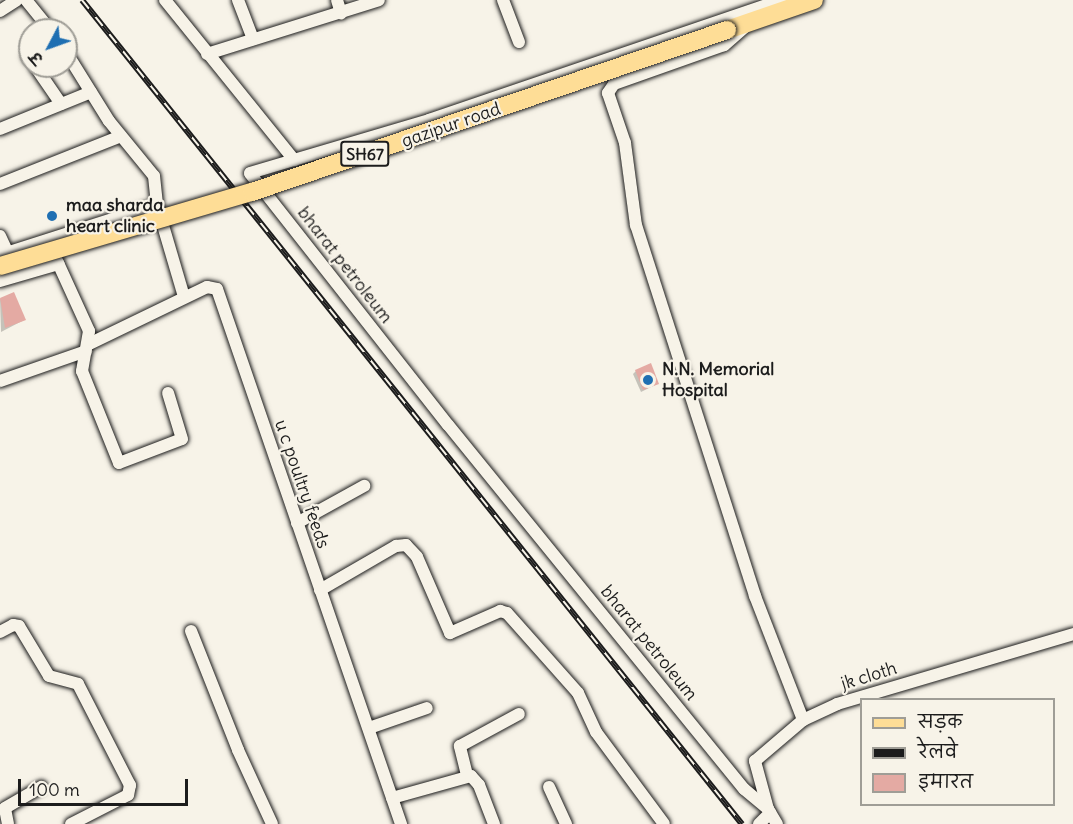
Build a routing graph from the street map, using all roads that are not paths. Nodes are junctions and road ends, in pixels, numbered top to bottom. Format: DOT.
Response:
graph roads {
  1 [pos="17,0"];
  2 [pos="26,0"];
  3 [pos="165,0"];
  4 [pos="238,0"];
  5 [pos="337,0"];
  6 [pos="379,0"];
  7 [pos="504,0"];
  8 [pos="782,0"];
  9 [pos="802,2"];
  10 [pos="0,10"];
  11 [pos="340,13"];
  12 [pos="40,18"];
  13 [pos="749,23"];
  14 [pos="253,39"];
  15 [pos="519,42"];
  16 [pos="207,54"];
  17 [pos="78,71"];
  18 [pos="43,78"];
  19 [pos="91,92"];
  20 [pos="61,104"];
  21 [pos="0,129"];
  22 [pos="121,136"];
  23 [pos="294,160"];
  24 [pos="0,184"];
  25 [pos="157,205"];
  26 [pos="0,236"];
  27 [pos="48,241"];
  28 [pos="2,258"];
  29 [pos="59,264"];
  30 [pos="0,281"];
  31 [pos="184,297"];
  32 [pos="88,347"];
  33 [pos="0,381"];
  34 [pos="168,393"];
  35 [pos="364,486"];
  36 [pos="297,523"];
  37 [pos="320,590"];
  38 [pos="191,631"];
  39 [pos="0,632"];
  40 [pos="1073,634"];
  41 [pos="427,708"];
  42 [pos="519,714"];
  43 [pos="803,720"];
  44 [pos="369,728"];
  45 [pos="467,775"];
  46 [pos="41,787"];
  47 [pos="549,787"];
  48 [pos="392,798"];
  49 [pos="771,816"];
  50 [pos="8,824"];
  51 [pos="71,824"];
  52 [pos="272,824"];
  53 [pos="401,824"];
  54 [pos="494,824"];
  55 [pos="566,824"];
  56 [pos="664,824"];
  57 [pos="759,824"];
  1 -- 10 [label="street"];
  2 -- 12 [label="street"];
  3 -- 16 [label="street"];
  4 -- 14 [label="street"];
  5 -- 11 [label="street"];
  6 -- 11 [label="street"];
  7 -- 15 [label="street"];
  8 -- 23 [label="street, bharat petroleum"];
  9 -- 13 [label="main road, SH67"];
  11 -- 14 [label="street"];
  13 -- 28 [label="main road, gazipur road / SH67, bridge"];
  13 -- 43 [label="street"];
  14 -- 16 [label="street"];
  16 -- 23 [label="street"];
  17 -- 19 [label="street"];
  18 -- 20 [label="street"];
  19 -- 20 [label="street"];
  19 -- 22 [label="street"];
  20 -- 21 [label="street"];
  22 -- 24 [label="street"];
  22 -- 25 [label="street"];
  23 -- 49 [label="street, bharat petroleum"];
  25 -- 27 [label="street"];
  25 -- 31 [label="street"];
  26 -- 28 [label="street"];
  27 -- 28 [label="street"];
  27 -- 29 [label="street"];
  29 -- 30 [label="street"];
  29 -- 32 [label="street"];
  31 -- 32 [label="street, u c poultry feeds"];
  31 -- 36 [label="street, u c poultry feeds"];
  32 -- 33 [label="street, u c poultry feeds"];
  32 -- 34 [label="street"];
  35 -- 36 [label="street"];
  36 -- 37 [label="street, u c poultry feeds"];
  37 -- 44 [label="street, u c poultry feeds"];
  37 -- 56 [label="street"];
  38 -- 52 [label="street"];
  39 -- 51 [label="street"];
  40 -- 43 [label="street, jk cloth"];
  41 -- 44 [label="street"];
  42 -- 45 [label="street"];
  43 -- 49 [label="street, jk cloth"];
  44 -- 48 [label="street, u c poultry feeds"];
  45 -- 48 [label="street"];
  45 -- 54 [label="street"];
  46 -- 50 [label="street"];
  47 -- 55 [label="street"];
  48 -- 53 [label="street, u c poultry feeds"];
  49 -- 57 [label="street"];
}
